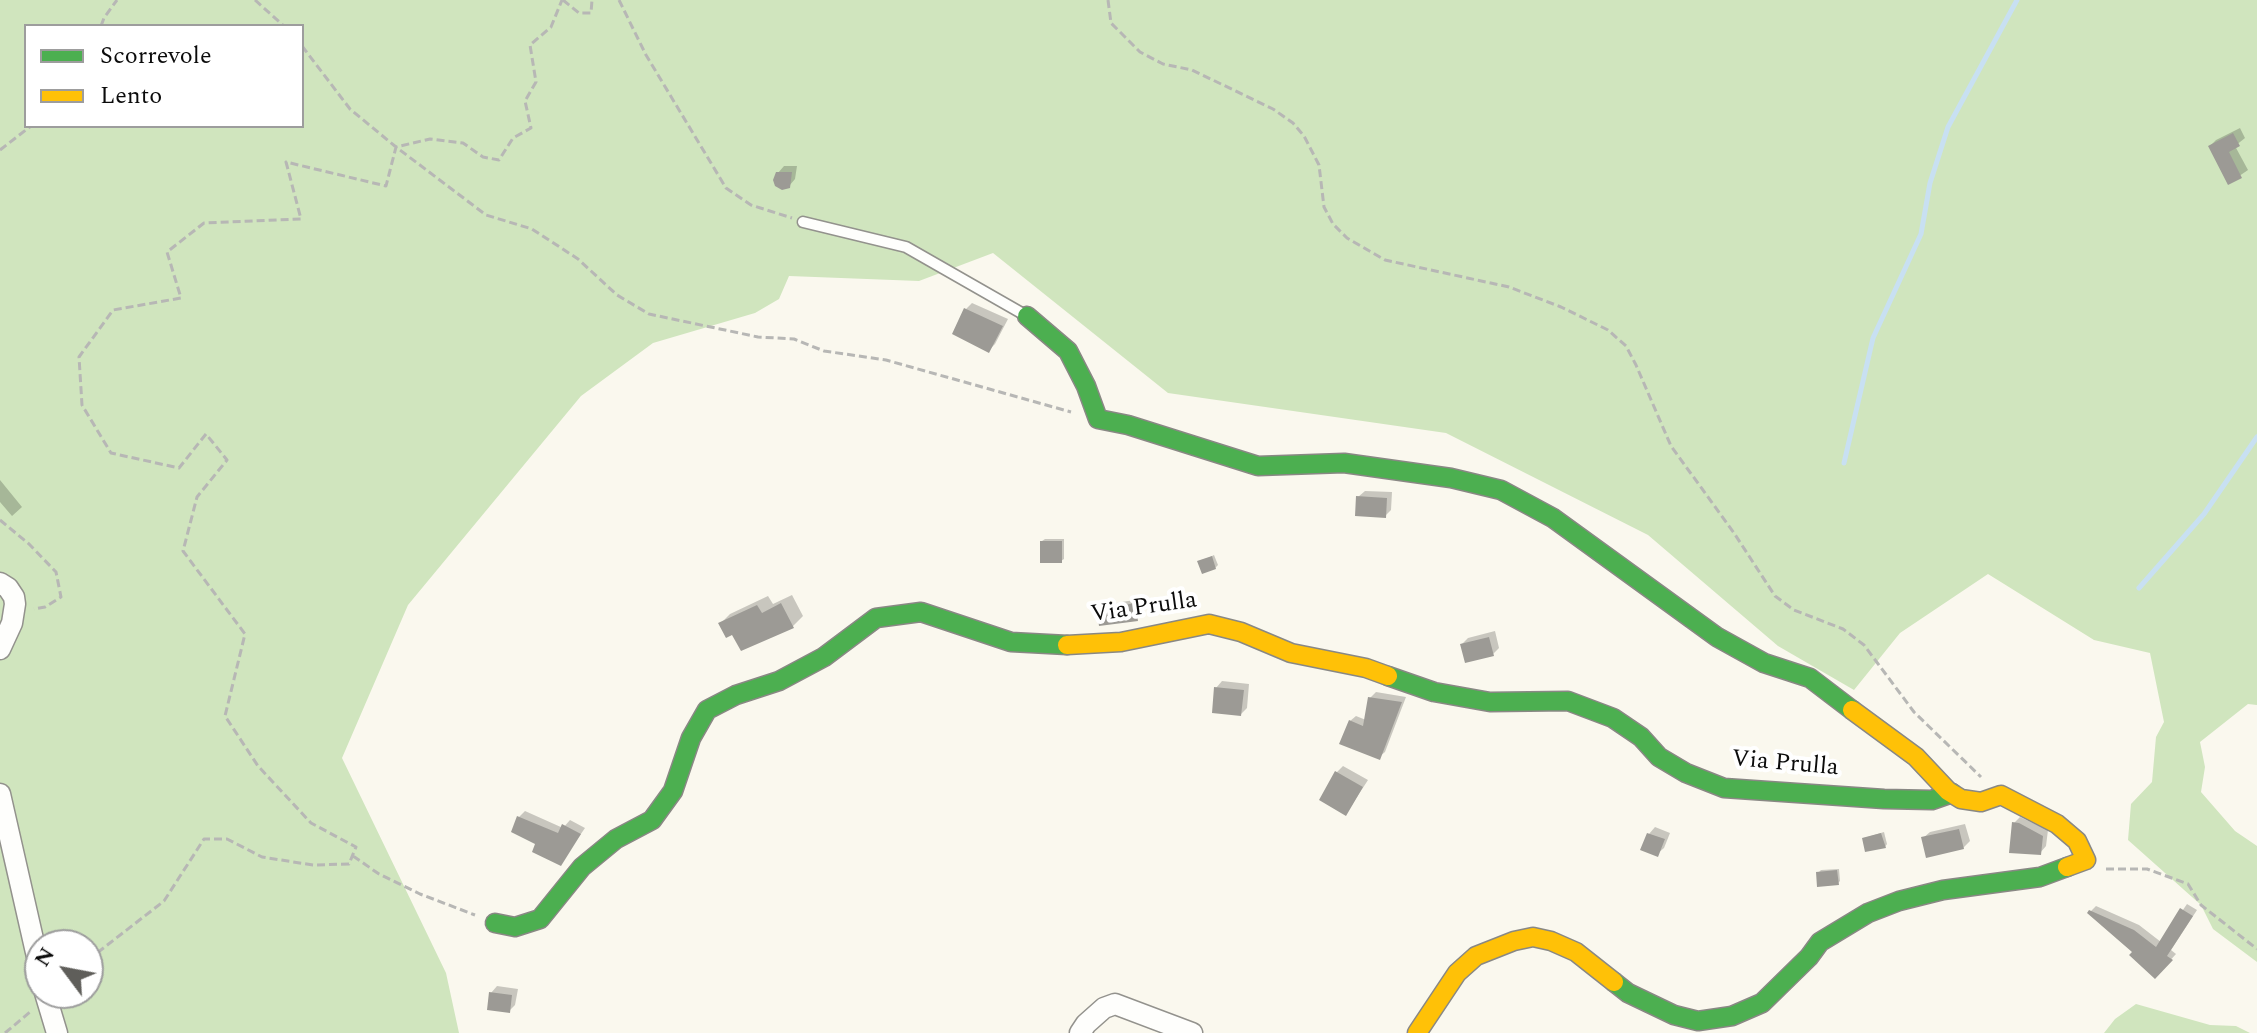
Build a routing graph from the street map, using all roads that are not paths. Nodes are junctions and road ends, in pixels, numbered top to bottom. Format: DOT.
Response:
graph roads {
  1 [pos="803,222"];
  2 [pos="1027,316"];
  3 [pos="0,583"];
  4 [pos="0,649"];
  5 [pos="1952,793"];
  6 [pos="0,794"];
  7 [pos="495,923"];
  8 [pos="31,929"];
  9 [pos="50,1009"];
  10 [pos="57,1033"];
  11 [pos="1080,1033"];
  12 [pos="1192,1033"];
  13 [pos="1417,1033"];
  1 -- 2 [label="lane"];
  2 -- 5 [label="street"];
  3 -- 4 [label="street"];
  5 -- 7 [label="street, Via Prulla"];
  5 -- 13 [label="street, Via Prulla"];
  6 -- 8 [label="street"];
  9 -- 10 [label="street"];
  11 -- 12 [label="street"];
}
